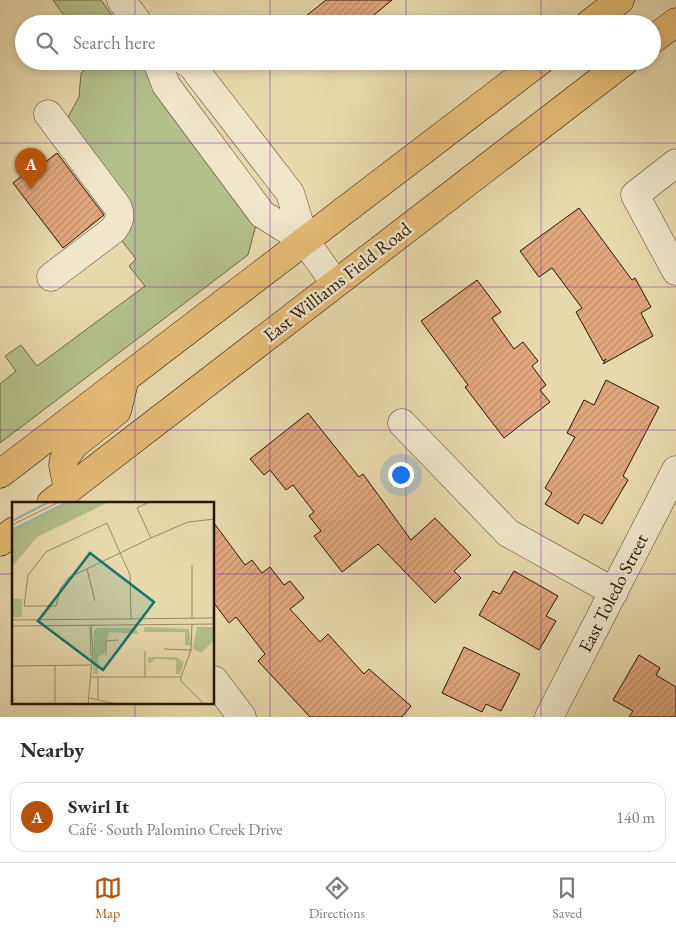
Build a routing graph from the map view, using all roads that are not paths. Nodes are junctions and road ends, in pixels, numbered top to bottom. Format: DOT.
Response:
graph roads {
  1 [pos="121,0"];
  2 [pos="620,0"];
  3 [pos="132,15"];
  4 [pos="601,15"];
  5 [pos="676,22"];
  6 [pos="661,33"];
  7 [pos="160,70"];
  8 [pos="195,70"];
  9 [pos="528,70"];
  10 [pos="612,70"];
  11 [pos="48,114"];
  12 [pos="676,163"];
  13 [pos="305,242"];
  14 [pos="676,271"];
  15 [pos="51,277"];
  16 [pos="335,283"];
  17 [pos="125,378"];
  18 [pos="402,423"];
  19 [pos="676,470"];
  20 [pos="0,474"];
  21 [pos="66,499"];
  22 [pos="12,533"];
  23 [pos="0,542"];
  24 [pos="614,592"];
  25 [pos="215,681"];
  26 [pos="242,717"];
  27 [pos="549,717"];
  1 -- 3 [label="street"];
  2 -- 4 [label="main road"];
  5 -- 6 [label="main road"];
  7 -- 13 [label="street"];
  8 -- 13 [label="street"];
  9 -- 13 [label="main road"];
  10 -- 16 [label="main road, East Williams Field Road"];
  11 -- 15 [label="street"];
  12 -- 14 [label="street"];
  13 -- 16 [label="street"];
  13 -- 17 [label="main road"];
  16 -- 21 [label="main road, East Williams Field Road"];
  17 -- 20 [label="main road"];
  17 -- 21 [label="main road"];
  18 -- 24 [label="street"];
  19 -- 24 [label="street, East Toledo Street"];
  22 -- 23 [label="main road"];
  24 -- 27 [label="street, East Toledo Street"];
  25 -- 26 [label="street"];
}
